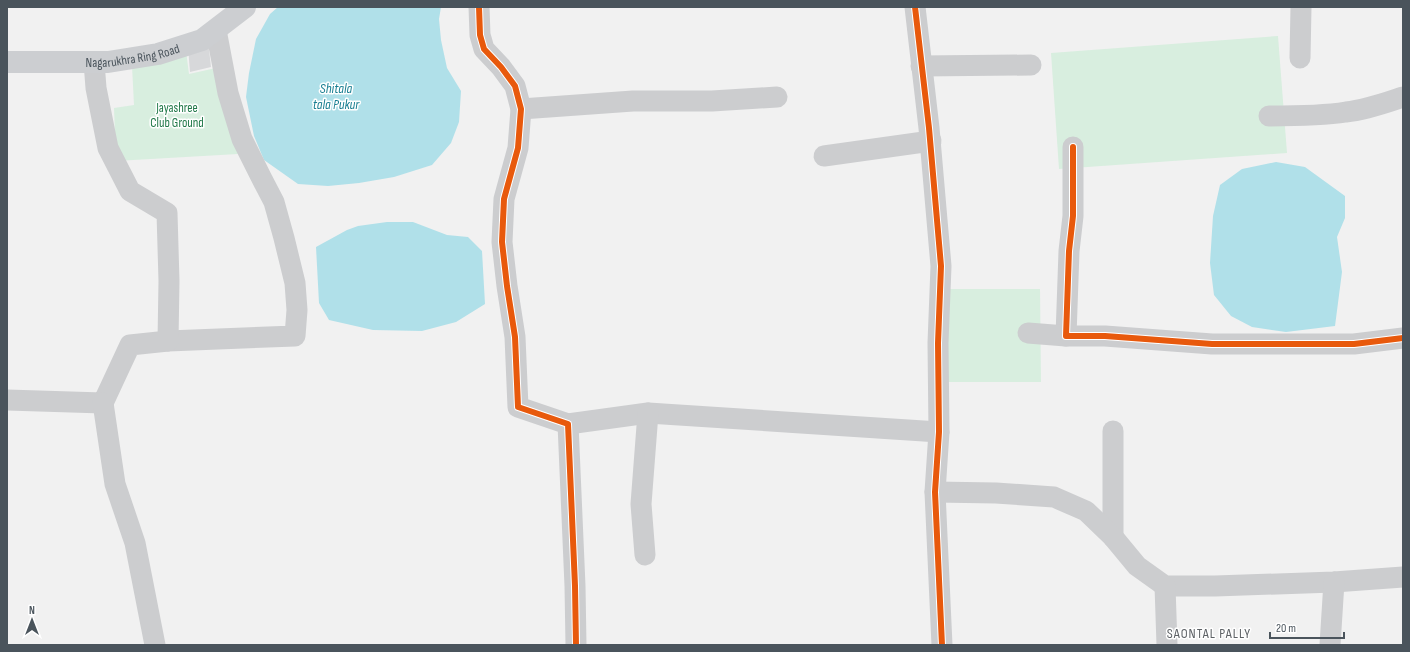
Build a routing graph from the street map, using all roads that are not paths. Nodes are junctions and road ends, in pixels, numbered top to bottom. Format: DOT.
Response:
graph roads {
  1 [pos="245,7"];
  2 [pos="479,7"];
  3 [pos="915,7"];
  4 [pos="1301,7"];
  5 [pos="216,30"];
  6 [pos="1300,58"];
  7 [pos="7,62"];
  8 [pos="94,62"];
  9 [pos="1031,65"];
  10 [pos="921,66"];
  11 [pos="777,97"];
  12 [pos="1403,97"];
  13 [pos="522,109"];
  14 [pos="1269,116"];
  15 [pos="930,141"];
  16 [pos="1072,147"];
  17 [pos="824,156"];
  18 [pos="1028,333"];
  19 [pos="1066,336"];
  20 [pos="1403,338"];
  21 [pos="168,341"];
  22 [pos="7,400"];
  23 [pos="103,403"];
  24 [pos="648,413"];
  25 [pos="568,424"];
  26 [pos="1113,431"];
  27 [pos="939,432"];
  28 [pos="935,492"];
  29 [pos="1113,537"];
  30 [pos="645,555"];
  31 [pos="1403,577"];
  32 [pos="1334,582"];
  33 [pos="1165,586"];
  34 [pos="155,645"];
  35 [pos="576,645"];
  36 [pos="942,645"];
  37 [pos="1167,645"];
  38 [pos="1330,645"];
  1 -- 5 [label="main road, Nagarukhra Ring Road"];
  2 -- 13 [label="street"];
  3 -- 10 [label="street"];
  4 -- 6 [label="street"];
  5 -- 8 [label="main road, Nagarukhra Ring Road"];
  5 -- 21 [label="street"];
  7 -- 8 [label="main road, Nagarukhra Ring Road"];
  8 -- 21 [label="street"];
  9 -- 10 [label="street"];
  10 -- 15 [label="street"];
  11 -- 13 [label="street"];
  12 -- 14 [label="street"];
  13 -- 25 [label="street"];
  15 -- 17 [label="street"];
  15 -- 27 [label="street"];
  16 -- 19 [label="street"];
  18 -- 19 [label="street"];
  19 -- 20 [label="street"];
  21 -- 23 [label="street"];
  22 -- 23 [label="street"];
  23 -- 34 [label="street"];
  24 -- 25 [label="street"];
  24 -- 27 [label="street"];
  24 -- 30 [label="street"];
  25 -- 35 [label="street"];
  26 -- 29 [label="street"];
  27 -- 28 [label="street"];
  28 -- 29 [label="street"];
  28 -- 36 [label="street"];
  29 -- 33 [label="street"];
  31 -- 32 [label="street"];
  32 -- 33 [label="street"];
  32 -- 38 [label="street"];
  33 -- 37 [label="street"];
}
